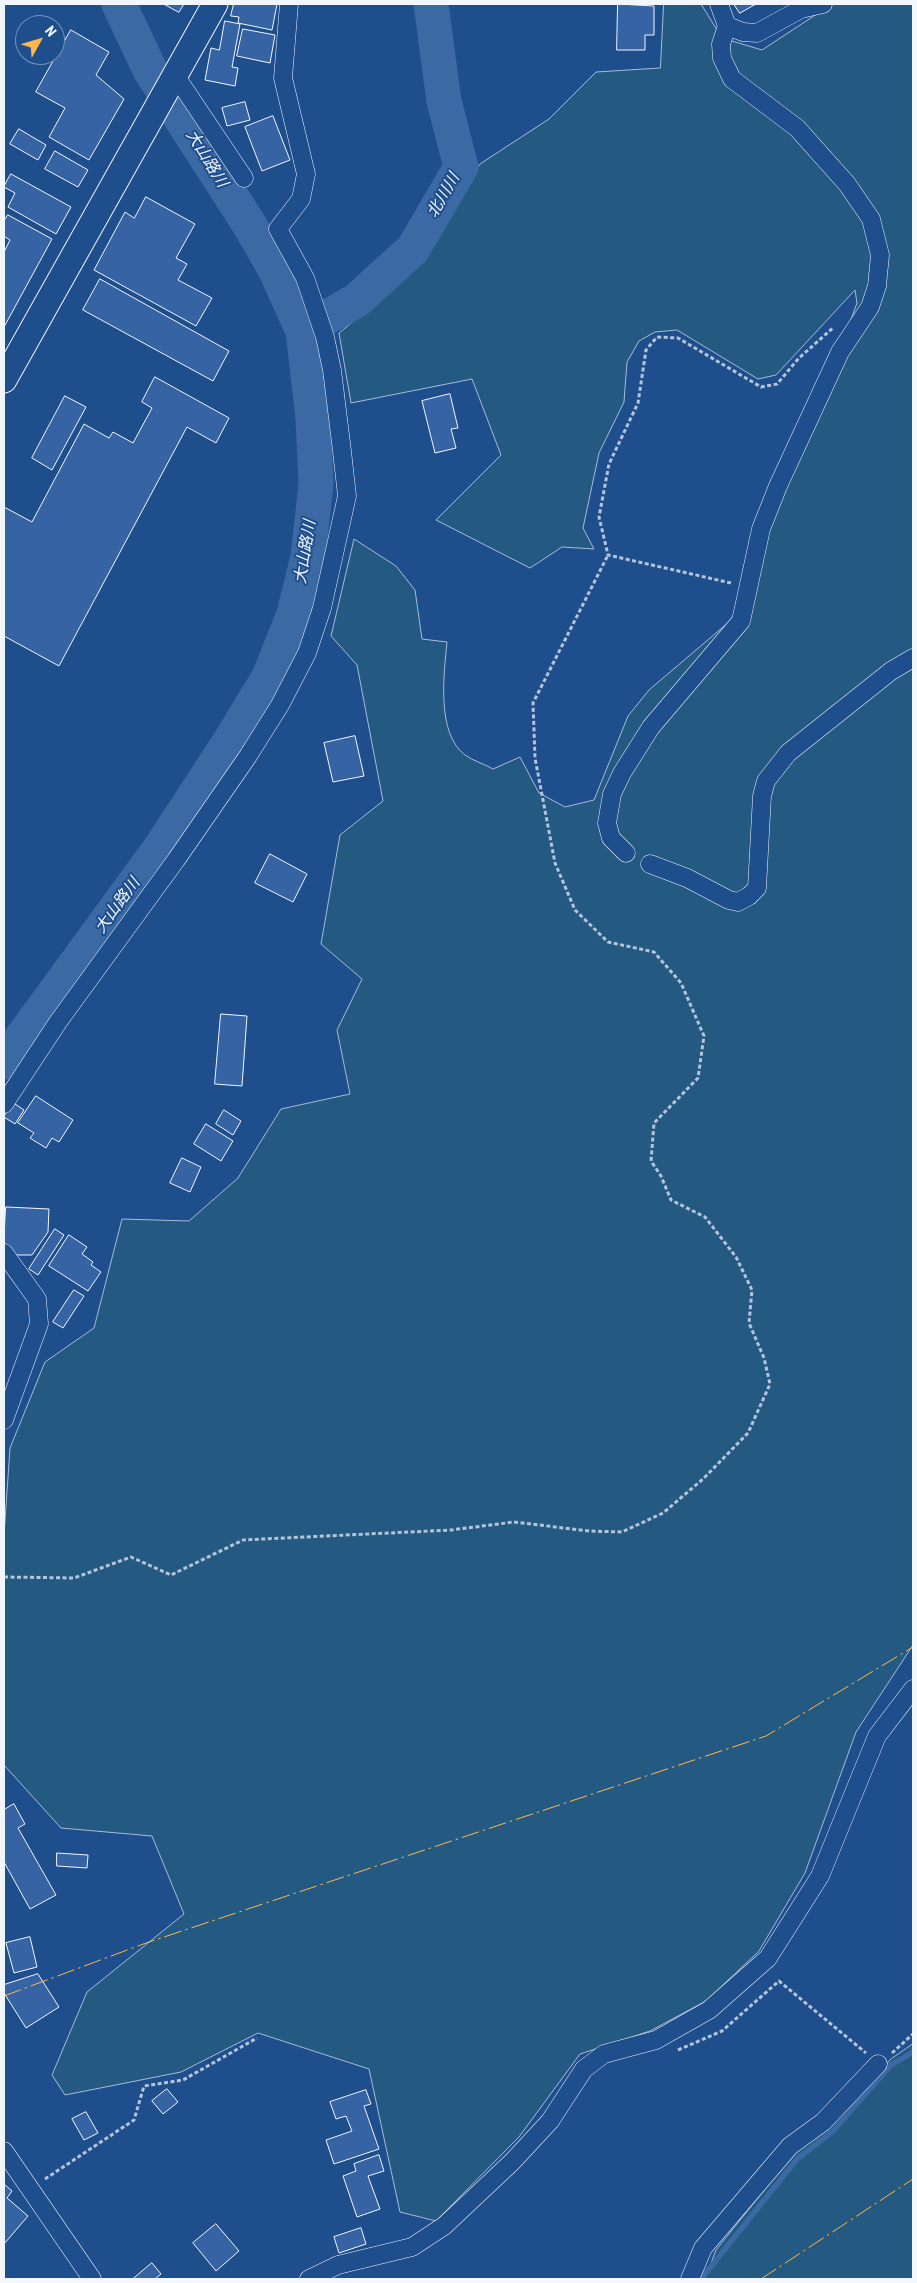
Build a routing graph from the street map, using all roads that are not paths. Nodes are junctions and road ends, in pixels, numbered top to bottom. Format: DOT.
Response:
graph roads {
  1 [pos="214,4"];
  2 [pos="289,4"];
  3 [pos="719,4"];
  4 [pos="823,4"];
  5 [pos="727,26"];
  6 [pos="175,75"];
  7 [pos="244,178"];
  8 [pos="4,380"];
  9 [pos="913,658"];
  10 [pos="626,853"];
  11 [pos="650,864"];
  12 [pos="4,1104"];
  13 [pos="4,1252"];
  14 [pos="4,1420"];
  15 [pos="913,1689"];
  16 [pos="878,2064"];
  17 [pos="4,2151"];
  18 [pos="92,2279"];
  19 [pos="309,2279"];
  20 [pos="690,2279"];
  1 -- 6 [label="street"];
  2 -- 12 [label="street"];
  3 -- 5 [label="street"];
  4 -- 5 [label="street"];
  5 -- 10 [label="street"];
  6 -- 7 [label="street"];
  6 -- 8 [label="street"];
  9 -- 11 [label="street"];
  13 -- 14 [label="street"];
  15 -- 19 [label="street"];
  16 -- 20 [label="street"];
  17 -- 18 [label="street"];
}
